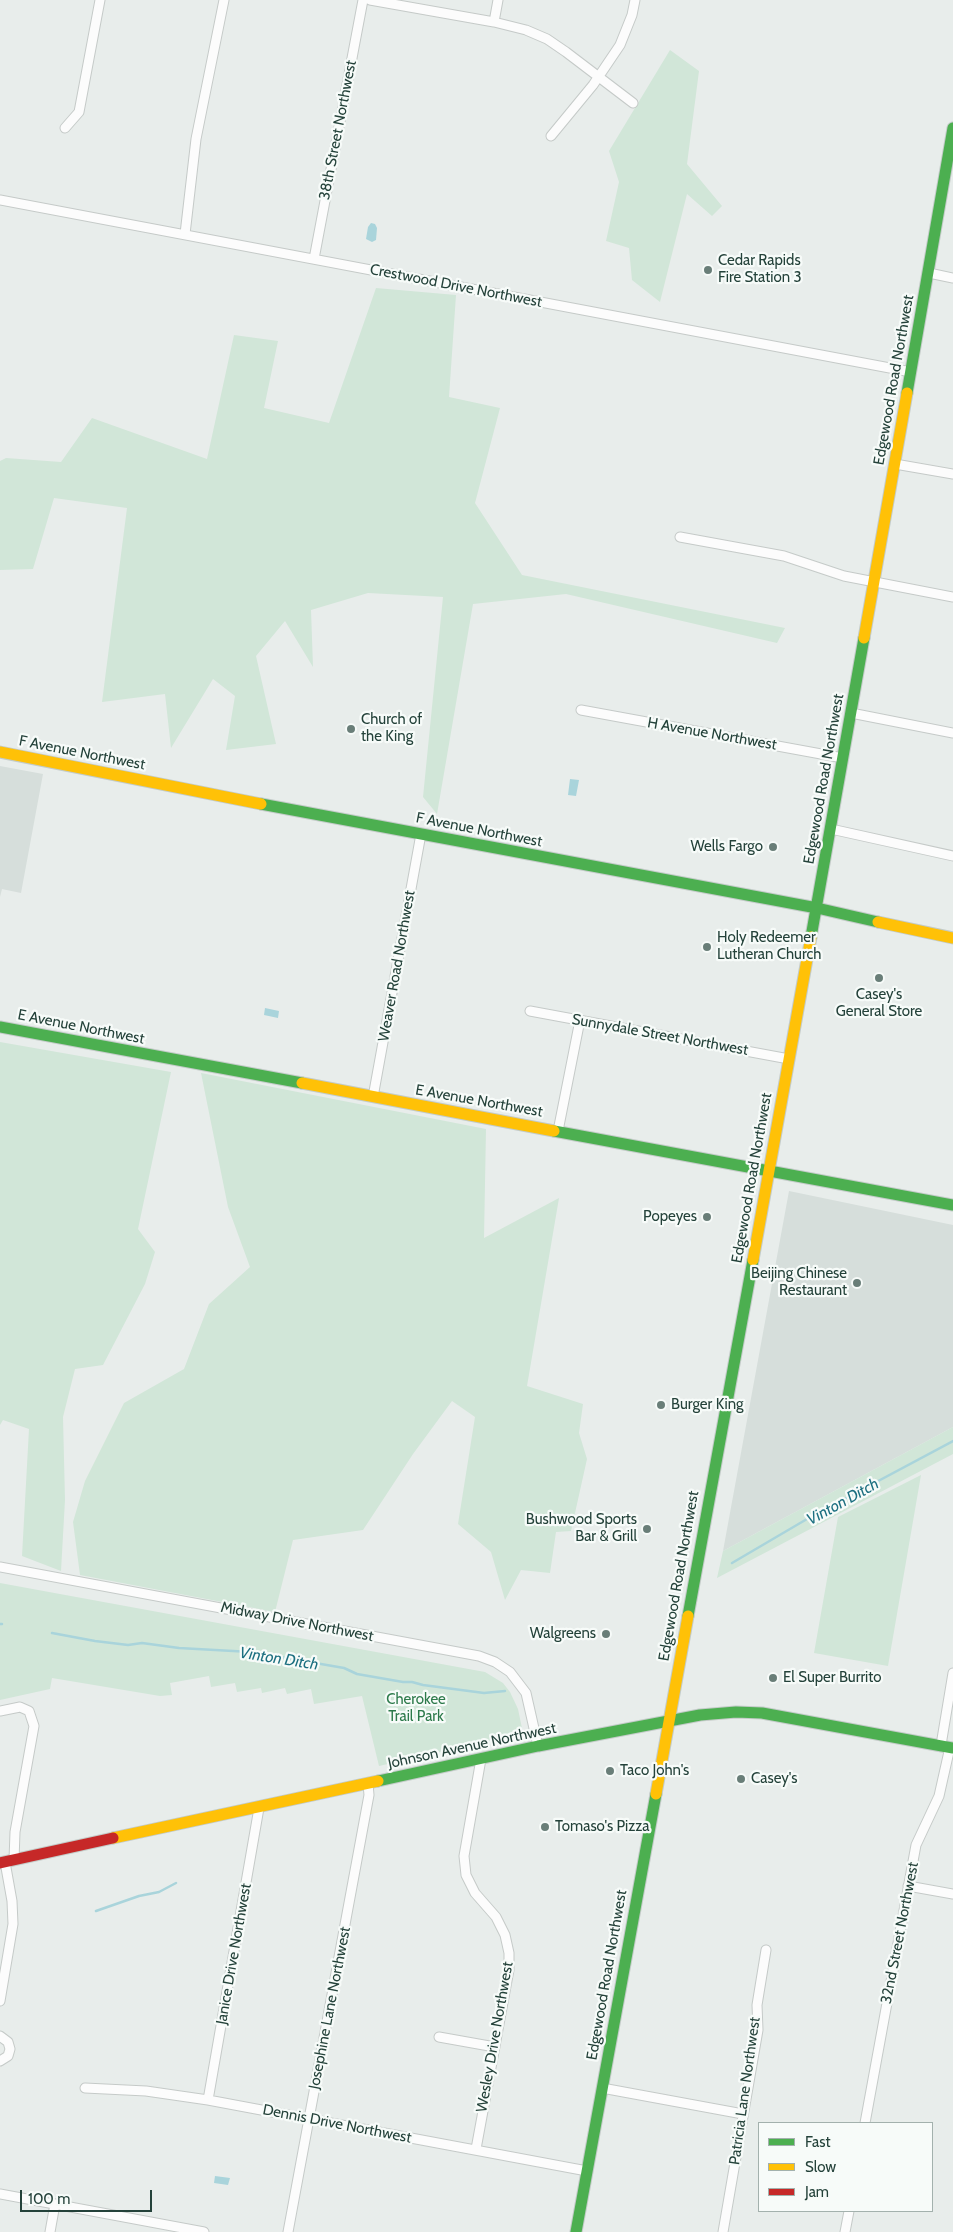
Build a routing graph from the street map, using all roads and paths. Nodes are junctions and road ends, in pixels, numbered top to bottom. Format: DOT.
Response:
graph roads {
  1 [pos="100,0"];
  2 [pos="224,0"];
  3 [pos="363,0"];
  4 [pos="370,0"];
  5 [pos="498,0"];
  6 [pos="635,0"];
  7 [pos="494,22"];
  8 [pos="599,76"];
  9 [pos="634,103"];
  10 [pos="65,128"];
  11 [pos="953,128"];
  12 [pos="552,136"];
  13 [pos="0,200"];
  14 [pos="185,234"];
  15 [pos="314,259"];
  16 [pos="929,273"];
  17 [pos="953,278"];
  18 [pos="911,372"];
  19 [pos="895,464"];
  20 [pos="953,474"];
  21 [pos="680,537"];
  22 [pos="874,582"];
  23 [pos="953,597"];
  24 [pos="581,710"];
  25 [pos="851,713"];
  26 [pos="953,733"];
  27 [pos="0,752"];
  28 [pos="843,758"];
  29 [pos="831,829"];
  30 [pos="420,834"];
  31 [pos="953,856"];
  32 [pos="817,908"];
  33 [pos="953,938"];
  34 [pos="530,1010"];
  35 [pos="580,1020"];
  36 [pos="0,1027"];
  37 [pos="789,1058"];
  38 [pos="374,1097"];
  39 [pos="558,1130"];
  40 [pos="768,1171"];
  41 [pos="953,1205"];
  42 [pos="0,1567"];
  43 [pos="953,1673"];
  44 [pos="0,1712"];
  45 [pos="668,1722"];
  46 [pos="538,1746"];
  47 [pos="948,1746"];
  48 [pos="481,1759"];
  49 [pos="368,1784"];
  50 [pos="259,1808"];
  51 [pos="7,1862"];
  52 [pos="908,1886"];
  53 [pos="953,1894"];
  54 [pos="766,1950"];
  55 [pos="0,2001"];
  56 [pos="0,2036"];
  57 [pos="439,2037"];
  58 [pos="495,2047"];
  59 [pos="0,2061"];
  60 [pos="86,2088"];
  61 [pos="602,2088"];
  62 [pos="208,2100"];
  63 [pos="743,2114"];
  64 [pos="309,2119"];
  65 [pos="865,2122"];
  66 [pos="476,2150"];
  67 [pos="587,2171"];
  68 [pos="0,2194"];
  69 [pos="55,2204"];
  70 [pos="849,2212"];
  71 [pos="50,2232"];
  72 [pos="204,2232"];
  73 [pos="288,2232"];
  74 [pos="576,2232"];
  75 [pos="723,2232"];
  76 [pos="845,2232"];
  1 -- 10 [label="street"];
  2 -- 14 [label="street"];
  3 -- 15 [label="street, 38th Street Northwest"];
  4 -- 7 [label="street"];
  5 -- 7 [label="street"];
  6 -- 8 [label="street"];
  7 -- 8 [label="street"];
  8 -- 9 [label="street"];
  8 -- 12 [label="street"];
  11 -- 16 [label="main road, Edgewood Road Northwest"];
  13 -- 14 [label="street, Crestwood Drive Northwest"];
  14 -- 15 [label="street, Crestwood Drive Northwest"];
  15 -- 18 [label="street, Crestwood Drive Northwest"];
  16 -- 17 [label="street"];
  16 -- 18 [label="main road, Edgewood Road Northwest"];
  18 -- 19 [label="main road, Edgewood Road Northwest"];
  19 -- 20 [label="street"];
  19 -- 22 [label="main road, Edgewood Road Northwest"];
  21 -- 22 [label="street"];
  22 -- 23 [label="street"];
  22 -- 25 [label="main road, Edgewood Road Northwest"];
  24 -- 28 [label="street, H Avenue Northwest"];
  25 -- 26 [label="street"];
  25 -- 28 [label="main road, Edgewood Road Northwest"];
  27 -- 30 [label="main road, F Avenue Northwest"];
  28 -- 29 [label="main road, Edgewood Road Northwest"];
  29 -- 31 [label="street"];
  29 -- 32 [label="main road, Edgewood Road Northwest"];
  30 -- 32 [label="main road, F Avenue Northwest"];
  30 -- 38 [label="street, Weaver Road Northwest"];
  32 -- 33 [label="main road, F Avenue Northwest"];
  32 -- 37 [label="main road, Edgewood Road Northwest"];
  34 -- 35 [label="street, Sunnydale Street Northwest"];
  35 -- 37 [label="street, Sunnydale Street Northwest"];
  35 -- 39 [label="street"];
  36 -- 38 [label="main road, E Avenue Northwest"];
  37 -- 40 [label="main road, Edgewood Road Northwest"];
  38 -- 39 [label="main road, E Avenue Northwest"];
  39 -- 40 [label="main road, E Avenue Northwest"];
  40 -- 41 [label="main road, E Avenue Northwest"];
  40 -- 45 [label="main road, Edgewood Road Northwest"];
  42 -- 46 [label="street, Midway Drive Northwest"];
  43 -- 47 [label="street, 32nd Street Northwest"];
  44 -- 51 [label="street"];
  45 -- 46 [label="main road, Johnson Avenue Northwest"];
  45 -- 47 [label="main road, Johnson Avenue Northwest"];
  45 -- 61 [label="main road, Edgewood Road Northwest"];
  46 -- 48 [label="main road, Johnson Avenue Northwest"];
  47 -- 52 [label="street, 32nd Street Northwest"];
  48 -- 49 [label="main road, Johnson Avenue Northwest"];
  48 -- 58 [label="street, Wesley Drive Northwest"];
  49 -- 50 [label="main road, Johnson Avenue Northwest"];
  49 -- 64 [label="street, Josephine Lane Northwest"];
  50 -- 51 [label="main road, Johnson Avenue Northwest"];
  50 -- 62 [label="street, Janice Drive Northwest"];
  51 -- 55 [label="street"];
  52 -- 53 [label="street"];
  52 -- 65 [label="street, 32nd Street Northwest"];
  54 -- 63 [label="street, Patricia Lane Northwest"];
  56 -- 59 [label="street"];
  57 -- 58 [label="street"];
  58 -- 66 [label="street, Wesley Drive Northwest"];
  60 -- 62 [label="street, Dennis Drive Northwest"];
  61 -- 63 [label="street"];
  61 -- 67 [label="main road, Edgewood Road Northwest"];
  62 -- 64 [label="street, Dennis Drive Northwest"];
  63 -- 75 [label="street, Patricia Lane Northwest"];
  64 -- 66 [label="street, Dennis Drive Northwest"];
  64 -- 73 [label="street, Josephine Lane Northwest"];
  66 -- 67 [label="street, Dennis Drive Northwest"];
  67 -- 74 [label="main road, Edgewood Road Northwest"];
  68 -- 69 [label="street"];
  69 -- 71 [label="street"];
  69 -- 72 [label="street"];
  70 -- 76 [label="street"];
}
